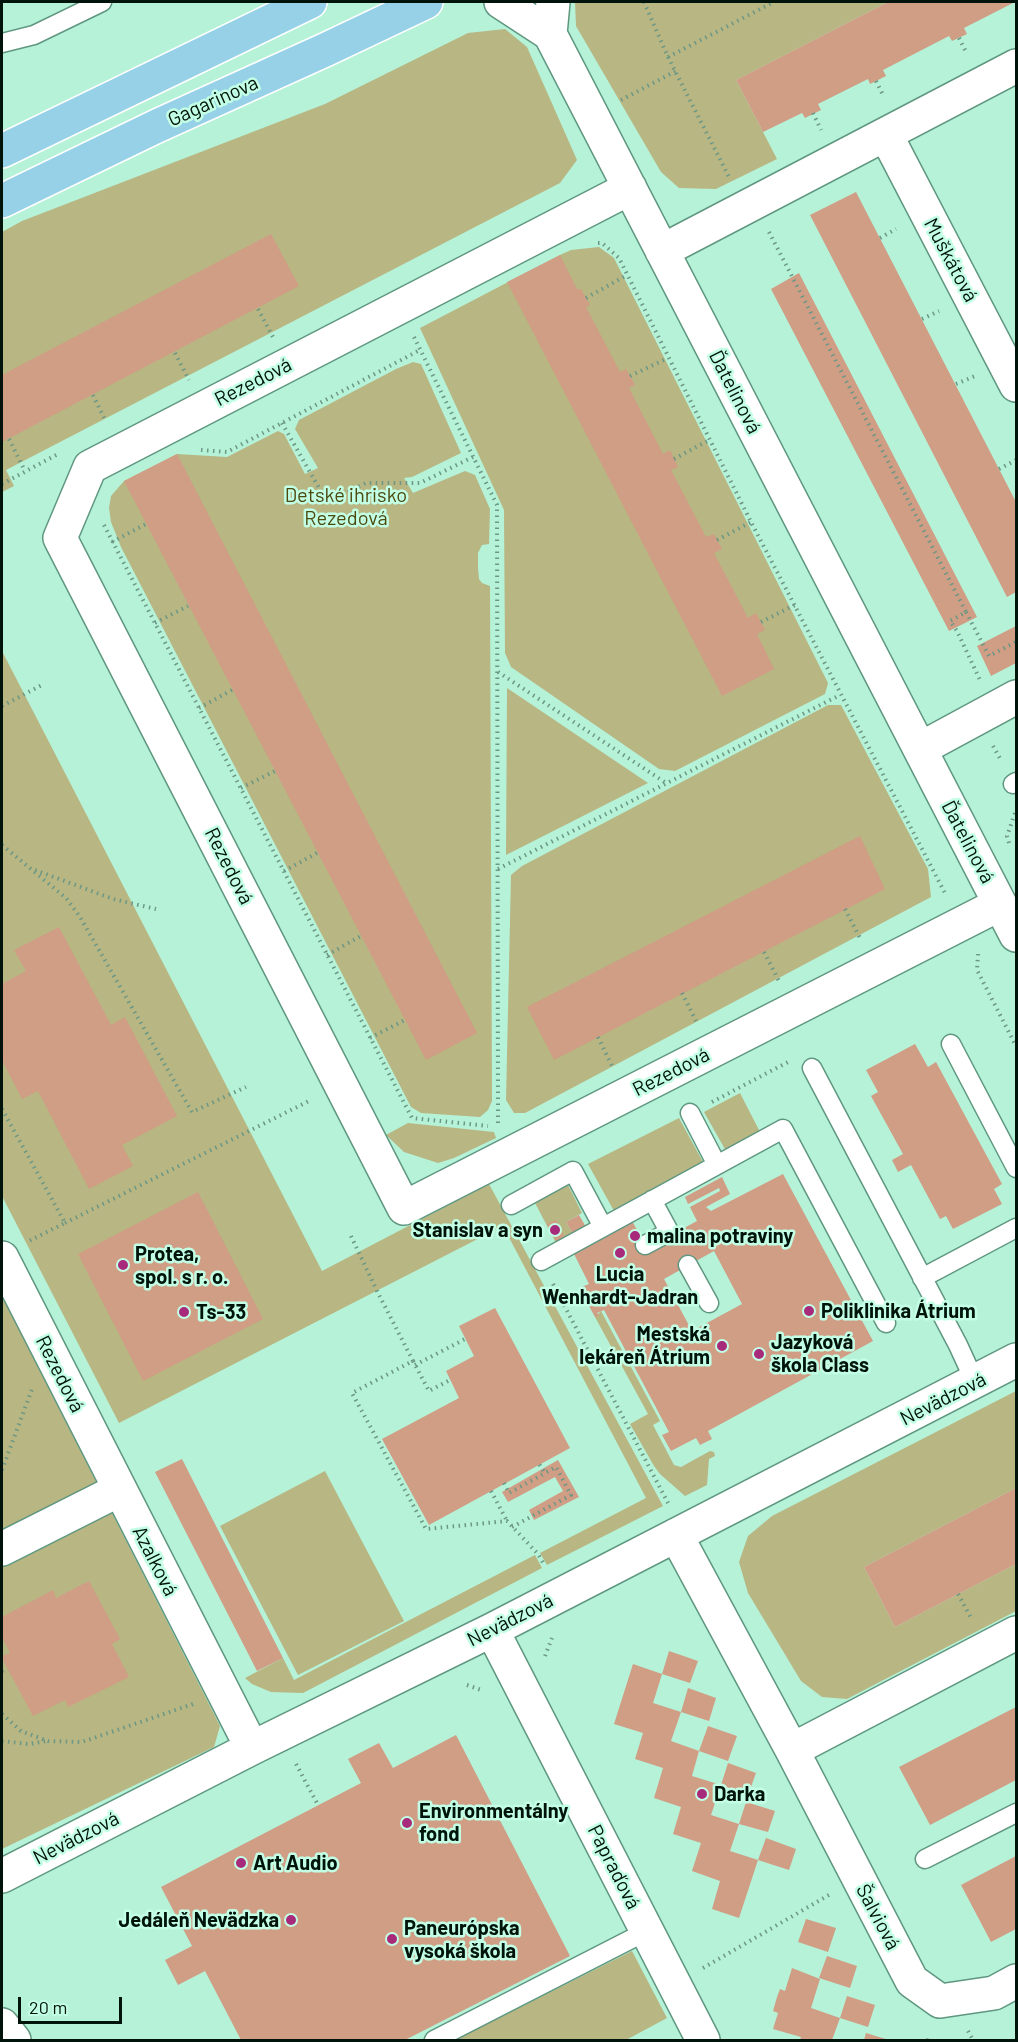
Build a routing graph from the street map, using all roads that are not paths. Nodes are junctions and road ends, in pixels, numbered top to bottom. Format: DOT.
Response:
graph roads {
  1 [pos="102,2"];
  2 [pos="309,2"];
  3 [pos="426,2"];
  4 [pos="501,2"];
  5 [pos="554,2"];
  6 [pos="550,34"];
  7 [pos="2,43"];
  8 [pos="1017,66"];
  9 [pos="886,135"];
  10 [pos="2,151"];
  11 [pos="630,188"];
  12 [pos="2,201"];
  13 [pos="662,251"];
  14 [pos="1017,385"];
  15 [pos="1017,697"];
  16 [pos="920,750"];
  17 [pos="1000,904"];
  18 [pos="1017,936"];
  19 [pos="951,1044"];
  20 [pos="812,1068"];
  21 [pos="690,1113"];
  22 [pos="717,1165"];
  23 [pos="1017,1168"];
  24 [pos="652,1200"];
  25 [pos="511,1205"];
  26 [pos="603,1227"];
  27 [pos="1017,1228"];
  28 [pos="645,1245"];
  29 [pos="15,1250"];
  30 [pos="541,1261"];
  31 [pos="688,1265"];
  32 [pos="922,1278"];
  33 [pos="709,1303"];
  34 [pos="885,1323"];
  35 [pos="1017,1360"];
  36 [pos="975,1382"];
  37 [pos="119,1490"];
  38 [pos="674,1522"];
  39 [pos="2,1549"];
  40 [pos="492,1630"];
  41 [pos="1017,1633"];
  42 [pos="252,1748"];
  43 [pos="792,1750"];
  44 [pos="1017,1813"];
  45 [pos="925,1859"];
  46 [pos="2,1876"];
  47 [pos="647,1931"];
  48 [pos="1017,1981"];
  49 [pos="2,2025"];
  50 [pos="14,2040"];
  51 [pos="434,2040"];
  52 [pos="703,2040"];
  1 -- 7 [label="lane"];
  2 -- 10 [label="main road"];
  3 -- 12 [label="main road, Gagarinova"];
  4 -- 6 [label="street, Ďatelinová"];
  5 -- 6 [label="street"];
  6 -- 11 [label="street, Ďatelinová"];
  8 -- 9 [label="street"];
  9 -- 13 [label="street"];
  9 -- 14 [label="street, Muškátová"];
  11 -- 13 [label="street, Ďatelinová"];
  11 -- 17 [label="street, Rezedová"];
  13 -- 16 [label="street, Ďatelinová"];
  15 -- 16 [label="street"];
  16 -- 17 [label="street, Ďatelinová"];
  17 -- 18 [label="street, Ďatelinová"];
  19 -- 23 [label="lane"];
  20 -- 32 [label="lane"];
  21 -- 22 [label="lane"];
  22 -- 24 [label="lane"];
  22 -- 34 [label="lane"];
  24 -- 26 [label="lane"];
  24 -- 28 [label="lane"];
  25 -- 26 [label="lane"];
  26 -- 30 [label="lane"];
  27 -- 32 [label="lane"];
  29 -- 37 [label="street, Rezedová"];
  31 -- 33 [label="lane"];
  32 -- 36 [label="lane"];
  35 -- 36 [label="street, Nevädzová"];
  36 -- 38 [label="street, Nevädzová"];
  37 -- 39 [label="street"];
  37 -- 42 [label="street, Azalková"];
  38 -- 40 [label="street, Nevädzová"];
  38 -- 43 [label="street, Šalviová"];
  40 -- 42 [label="street, Nevädzová"];
  40 -- 47 [label="street, Papraďová"];
  41 -- 43 [label="street"];
  42 -- 46 [label="street, Nevädzová"];
  43 -- 48 [label="street, Šalviová"];
  44 -- 45 [label="lane"];
  47 -- 51 [label="lane"];
  47 -- 52 [label="street, Papraďová"];
  49 -- 50 [label="street"];
}
